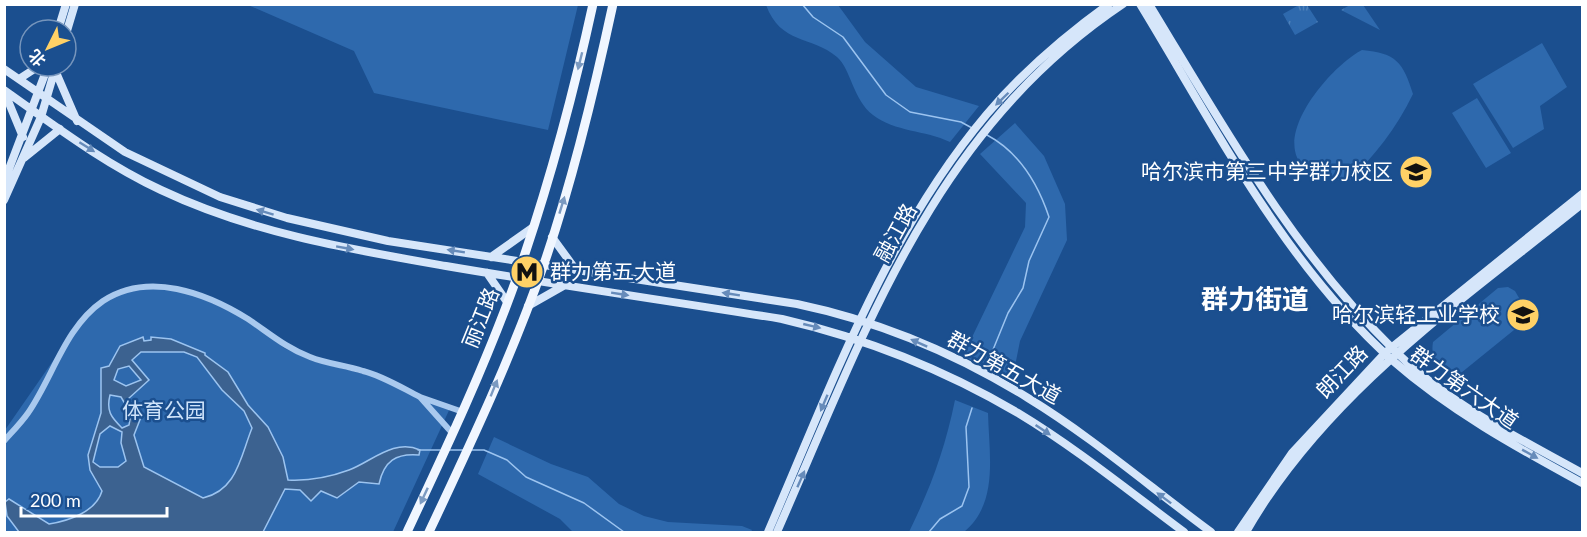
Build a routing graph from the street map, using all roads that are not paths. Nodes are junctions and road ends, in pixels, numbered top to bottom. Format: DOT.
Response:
graph roads {
  1 [pos="593,4"];
  2 [pos="613,4"];
  3 [pos="1109,4"];
  4 [pos="1123,4"];
  5 [pos="1140,4"];
  6 [pos="1149,4"];
  7 [pos="4,69"];
  8 [pos="47,78"];
  9 [pos="51,78"];
  10 [pos="58,78"];
  11 [pos="19,79"];
  12 [pos="4,91"];
  13 [pos="38,94"];
  14 [pos="46,100"];
  15 [pos="33,110"];
  16 [pos="991,116"];
  17 [pos="41,117"];
  18 [pos="78,122"];
  19 [pos="60,129"];
  20 [pos="23,137"];
  21 [pos="23,159"];
  22 [pos="4,182"];
  23 [pos="1582,194"];
  24 [pos="4,200"];
  25 [pos="1582,204"];
  26 [pos="532,228"];
  27 [pos="552,237"];
  28 [pos="491,257"];
  29 [pos="522,261"];
  30 [pos="544,265"];
  31 [pos="576,270"];
  32 [pos="487,273"];
  33 [pos="517,278"];
  34 [pos="537,281"];
  35 [pos="565,285"];
  36 [pos="507,302"];
  37 [pos="528,306"];
  38 [pos="866,321"];
  39 [pos="852,338"];
  40 [pos="861,342"];
  41 [pos="1391,353"];
  42 [pos="420,398"];
  43 [pos="463,412"];
  44 [pos="453,434"];
  45 [pos="4,441"];
  46 [pos="1582,473"];
  47 [pos="1582,483"];
  48 [pos="407,532"];
  49 [pos="429,532"];
  50 [pos="768,532"];
  51 [pos="777,532"];
  52 [pos="1184,532"];
  53 [pos="1211,532"];
  54 [pos="1238,532"];
  55 [pos="1246,532"];
  1 -- 26 [label="main road, 丽江路, one-way"];
  27 -- 2 [label="main road, 丽江路, one-way"];
  3 -- 16 [label="main road, 融江路, one-way"];
  4 -- 16 [label="main road, 融江路"];
  5 -- 41 [label="main road, 群力第六大道"];
  6 -- 41 [label="main road, 群力第六大道"];
  7 -- 11 [label="main road, 群力第五大道"];
  8 -- 13 [label="main road"];
  9 -- 14 [label="main road"];
  10 -- 18 [label="main road"];
  11 -- 13 [label="main road, 群力第五大道"];
  12 -- 15 [label="main road, 群力第五大道"];
  12 -- 20 [label="main road"];
  13 -- 14 [label="main road, 群力第五大道"];
  13 -- 15 [label="main road"];
  14 -- 17 [label="main road"];
  14 -- 18 [label="main road, 群力第五大道"];
  15 -- 17 [label="main road, 群力第五大道"];
  15 -- 20 [label="main road"];
  16 -- 38 [label="main road, 融江路"];
  17 -- 19 [label="main road, 群力第五大道"];
  17 -- 21 [label="main road"];
  28 -- 18 [label="main road, 群力第五大道, one-way"];
  19 -- 21 [label="main road"];
  19 -- 32 [label="main road, 群力第五大道, one-way"];
  20 -- 22 [label="main road"];
  21 -- 24 [label="main road"];
  23 -- 41 [label="main road, 朗江路"];
  25 -- 41 [label="main road, 朗江路"];
  26 -- 28 [label="main road"];
  26 -- 29 [label="main road, 丽江路"];
  27 -- 30 [label="main road, 丽江路"];
  27 -- 31 [label="main road"];
  28 -- 29 [label="main road, 群力第五大道"];
  29 -- 30 [label="main road, 群力第五大道"];
  29 -- 33 [label="main road, 丽江路"];
  30 -- 31 [label="main road, 群力第五大道"];
  30 -- 34 [label="main road, 丽江路"];
  38 -- 31 [label="main road, 群力第五大道, one-way"];
  32 -- 33 [label="main road, 群力第五大道"];
  32 -- 36 [label="main road"];
  33 -- 34 [label="main road, 群力第五大道"];
  33 -- 36 [label="main road, 丽江路"];
  34 -- 35 [label="main road, 群力第五大道"];
  34 -- 37 [label="main road, 丽江路"];
  35 -- 37 [label="main road"];
  35 -- 39 [label="main road, 群力第五大道, one-way"];
  36 -- 43 [label="main road, 丽江路"];
  49 -- 37 [label="main road, 丽江路, one-way"];
  38 -- 39 [label="main road, 融江路"];
  38 -- 40 [label="main road, 融江路"];
  53 -- 38 [label="main road, 群力第五大道, one-way"];
  39 -- 40 [label="main road, 群力第五大道"];
  39 -- 50 [label="main road, 融江路, one-way"];
  51 -- 40 [label="main road, 融江路, one-way"];
  40 -- 52 [label="main road, 群力第五大道, one-way"];
  41 -- 46 [label="main road, 群力第六大道"];
  41 -- 47 [label="main road, 群力第六大道, one-way"];
  41 -- 54 [label="main road, 朗江路"];
  41 -- 55 [label="main road, 朗江路"];
  42 -- 43 [label="street"];
  42 -- 44 [label="street"];
  42 -- 45 [label="street"];
  43 -- 44 [label="main road, 丽江路"];
  44 -- 48 [label="main road, 丽江路, one-way"];
}
